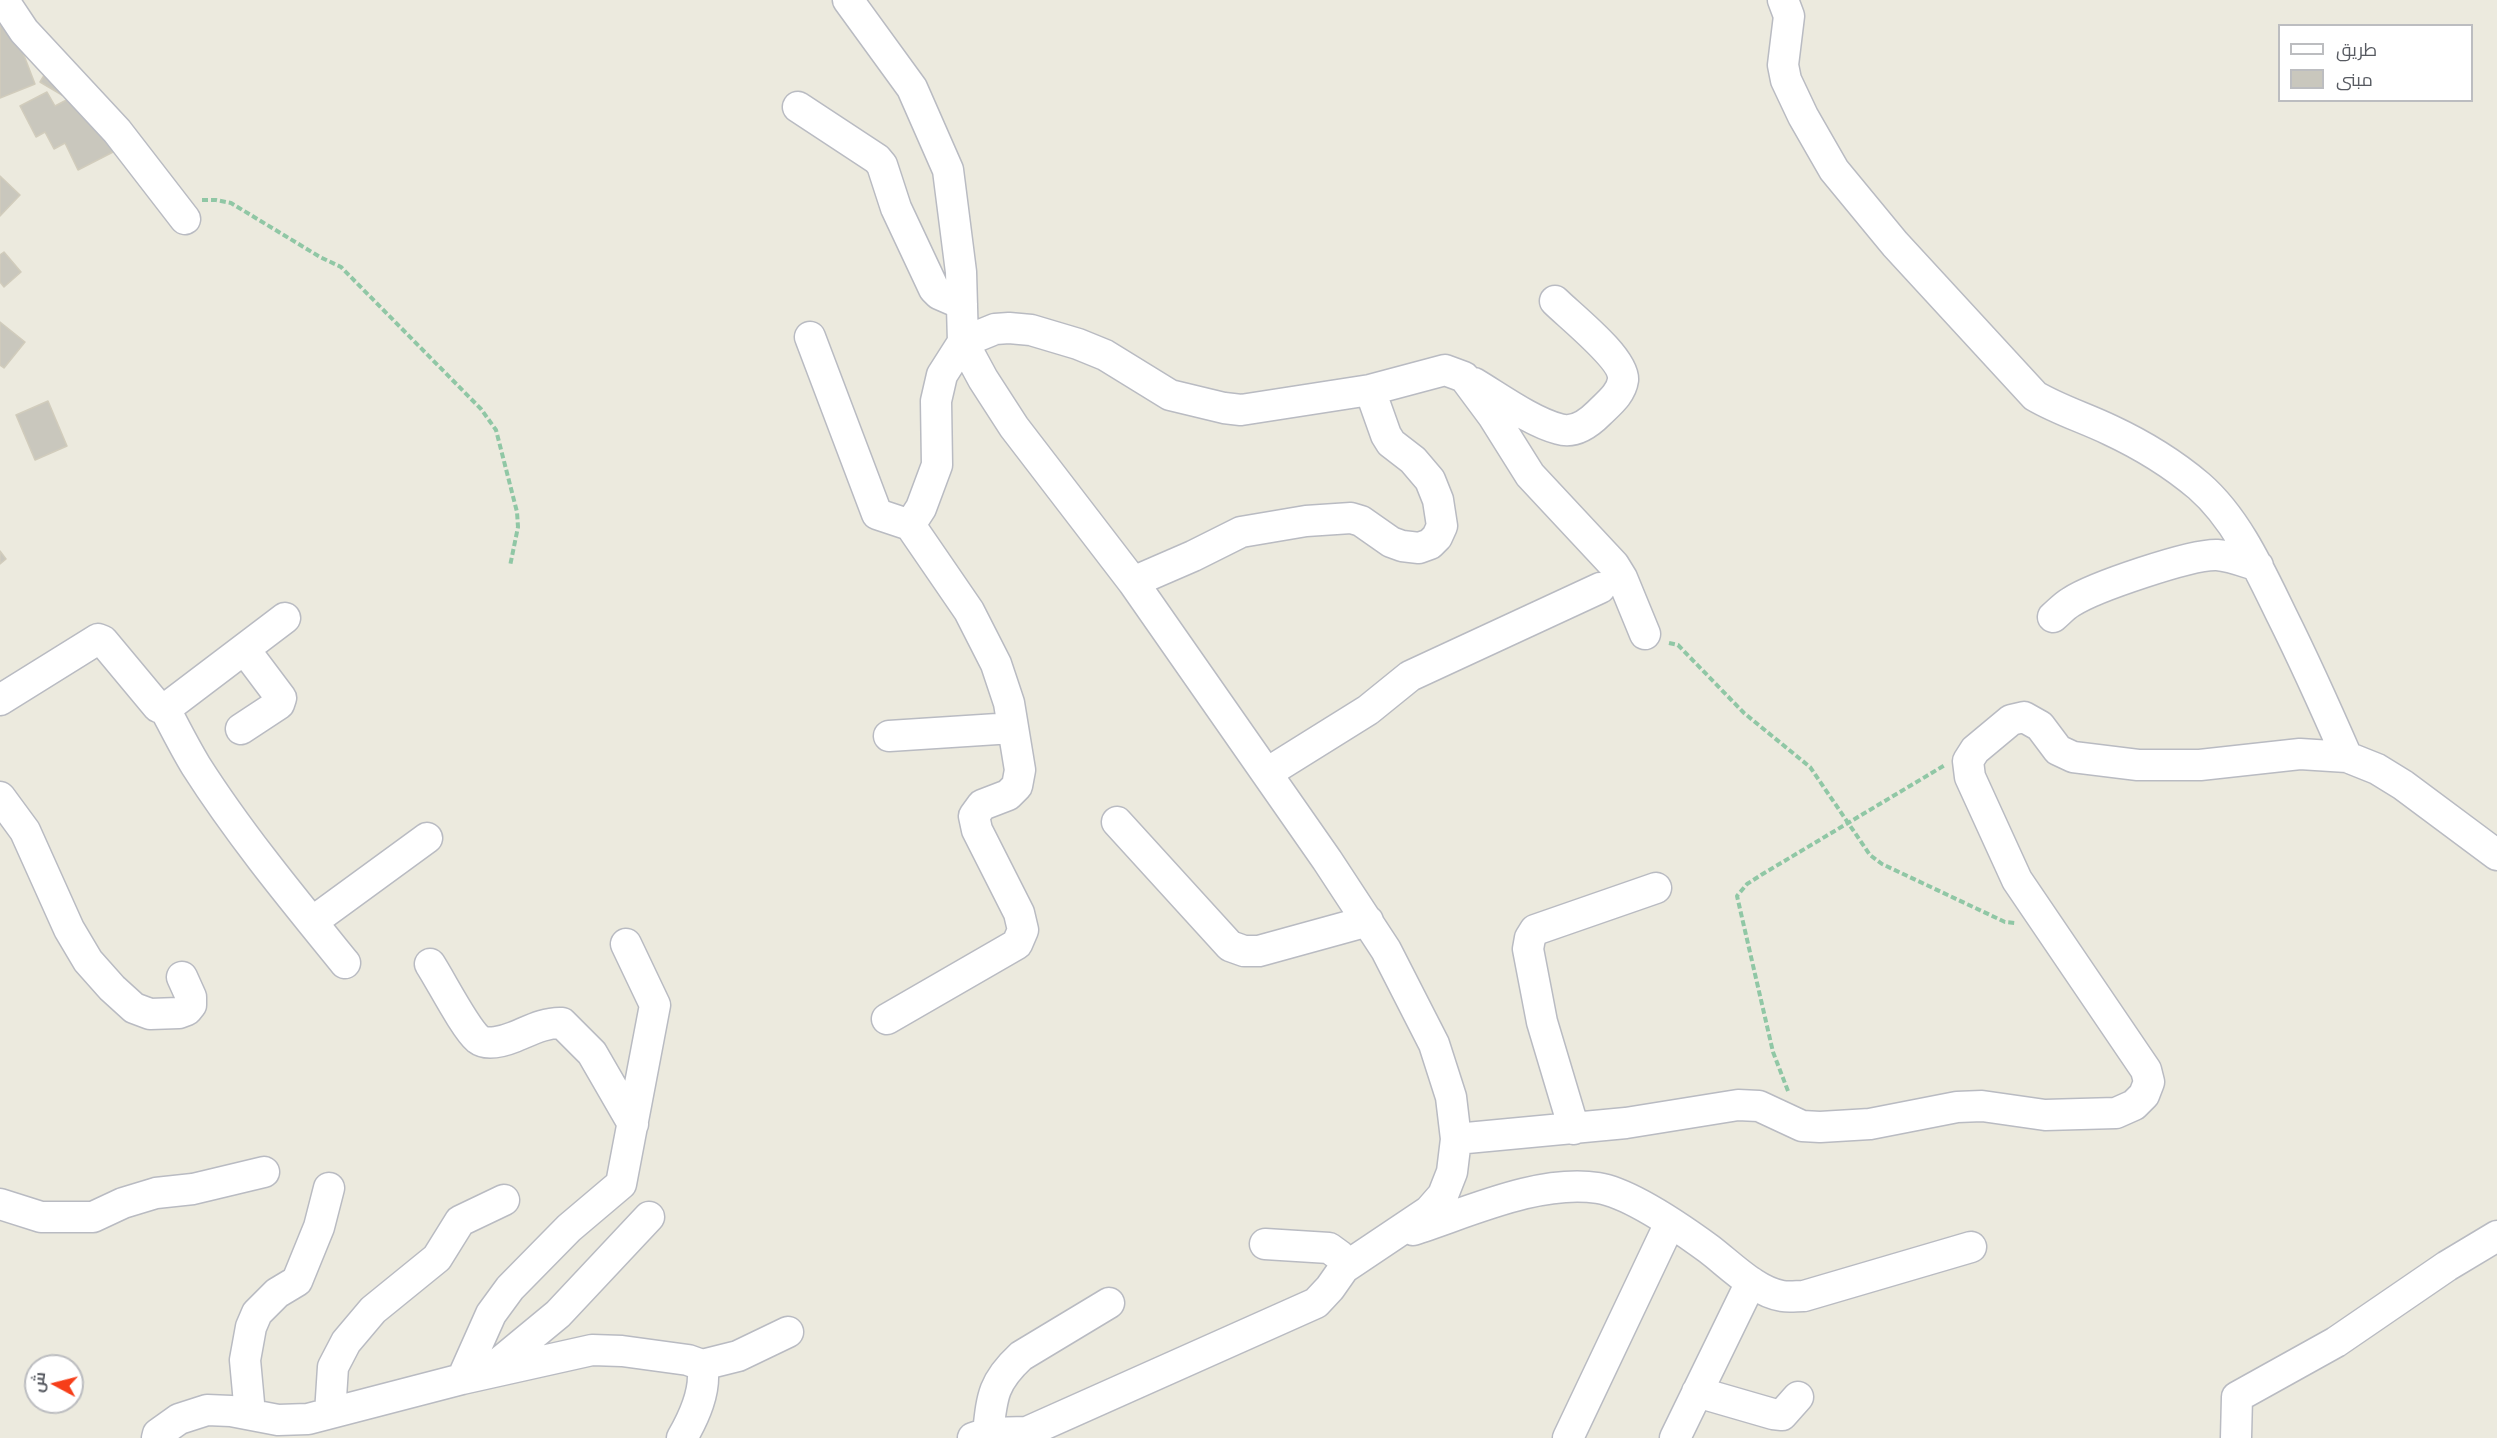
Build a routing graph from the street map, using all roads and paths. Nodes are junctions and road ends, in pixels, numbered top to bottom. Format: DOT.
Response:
graph roads {
  1 [pos="6,0"];
  2 [pos="848,0"];
  3 [pos="1783,0"];
  4 [pos="0,2"];
  5 [pos="798,107"];
  6 [pos="178,210"];
  7 [pos="1555,301"];
  8 [pos="962,304"];
  9 [pos="810,337"];
  10 [pos="963,342"];
  11 [pos="1464,377"];
  12 [pos="1370,390"];
  13 [pos="910,525"];
  14 [pos="510,566"];
  15 [pos="2258,566"];
  16 [pos="1133,582"];
  17 [pos="1600,588"];
  18 [pos="2053,617"];
  19 [pos="285,618"];
  20 [pos="1646,634"];
  21 [pos="245,650"];
  22 [pos="0,700"];
  23 [pos="165,709"];
  24 [pos="1013,728"];
  25 [pos="241,729"];
  26 [pos="890,736"];
  27 [pos="1975,750"];
  28 [pos="2347,757"];
  29 [pos="1267,773"];
  30 [pos="0,797"];
  31 [pos="1118,822"];
  32 [pos="1848,822"];
  33 [pos="426,838"];
  34 [pos="2497,855"];
  35 [pos="1656,888"];
  36 [pos="2041,916"];
  37 [pos="1368,921"];
  38 [pos="312,922"];
  39 [pos="626,944"];
  40 [pos="345,963"];
  41 [pos="430,964"];
  42 [pos="182,977"];
  43 [pos="887,1019"];
  44 [pos="633,1124"];
  45 [pos="1802,1125"];
  46 [pos="1574,1129"];
  47 [pos="1456,1139"];
  48 [pos="264,1172"];
  49 [pos="329,1188"];
  50 [pos="504,1200"];
  51 [pos="0,1204"];
  52 [pos="649,1217"];
  53 [pos="1670,1223"];
  54 [pos="2497,1236"];
  55 [pos="1393,1237"];
  56 [pos="1265,1244"];
  57 [pos="1971,1247"];
  58 [pos="1344,1268"];
  59 [pos="1751,1282"];
  60 [pos="1109,1303"];
  61 [pos="788,1332"];
  62 [pos="702,1365"];
  63 [pos="474,1376"];
  64 [pos="1697,1392"];
  65 [pos="1798,1397"];
  66 [pos="250,1414"];
  67 [pos="313,1424"];
  68 [pos="980,1436"];
  69 [pos="1018,1436"];
  70 [pos="157,1438"];
  71 [pos="682,1438"];
  72 [pos="1568,1438"];
  73 [pos="1675,1438"];
  74 [pos="2236,1438"];
  1 -- 4 [label="street"];
  1 -- 6 [label="street"];
  2 -- 8 [label="street"];
  3 -- 15 [label="street"];
  5 -- 8 [label="street"];
  6 -- 14 [label="path"];
  7 -- 11 [label="street"];
  8 -- 10 [label="street"];
  9 -- 13 [label="street"];
  10 -- 12 [label="street"];
  10 -- 13 [label="street"];
  10 -- 16 [label="street"];
  11 -- 12 [label="street"];
  11 -- 20 [label="street"];
  12 -- 16 [label="street"];
  13 -- 24 [label="street"];
  15 -- 18 [label="street"];
  15 -- 28 [label="street"];
  16 -- 29 [label="street"];
  17 -- 29 [label="street"];
  19 -- 21 [label="street"];
  20 -- 32 [label="path"];
  21 -- 23 [label="street"];
  21 -- 25 [label="street"];
  22 -- 23 [label="street"];
  23 -- 38 [label="street"];
  24 -- 26 [label="street"];
  24 -- 43 [label="street"];
  27 -- 28 [label="street"];
  27 -- 32 [label="path"];
  27 -- 36 [label="street"];
  28 -- 34 [label="street"];
  29 -- 37 [label="street"];
  30 -- 42 [label="street"];
  31 -- 37 [label="street"];
  32 -- 36 [label="path"];
  32 -- 45 [label="path"];
  33 -- 38 [label="street"];
  35 -- 46 [label="street"];
  36 -- 45 [label="street"];
  37 -- 47 [label="street"];
  38 -- 40 [label="street"];
  39 -- 44 [label="street"];
  41 -- 44 [label="street"];
  44 -- 63 [label="street"];
  45 -- 46 [label="street"];
  46 -- 47 [label="street"];
  47 -- 55 [label="street"];
  48 -- 51 [label="street"];
  49 -- 66 [label="street"];
  50 -- 67 [label="street"];
  52 -- 63 [label="street"];
  53 -- 55 [label="street"];
  53 -- 59 [label="street"];
  53 -- 72 [label="street"];
  54 -- 74 [label="street"];
  55 -- 58 [label="street"];
  56 -- 58 [label="street"];
  57 -- 59 [label="street"];
  58 -- 69 [label="street"];
  59 -- 64 [label="street"];
  60 -- 68 [label="street"];
  61 -- 62 [label="street"];
  62 -- 63 [label="street"];
  62 -- 71 [label="street"];
  63 -- 67 [label="street"];
  64 -- 65 [label="street"];
  64 -- 73 [label="street"];
  66 -- 67 [label="street"];
  66 -- 70 [label="street"];
  68 -- 69 [label="street"];
}
